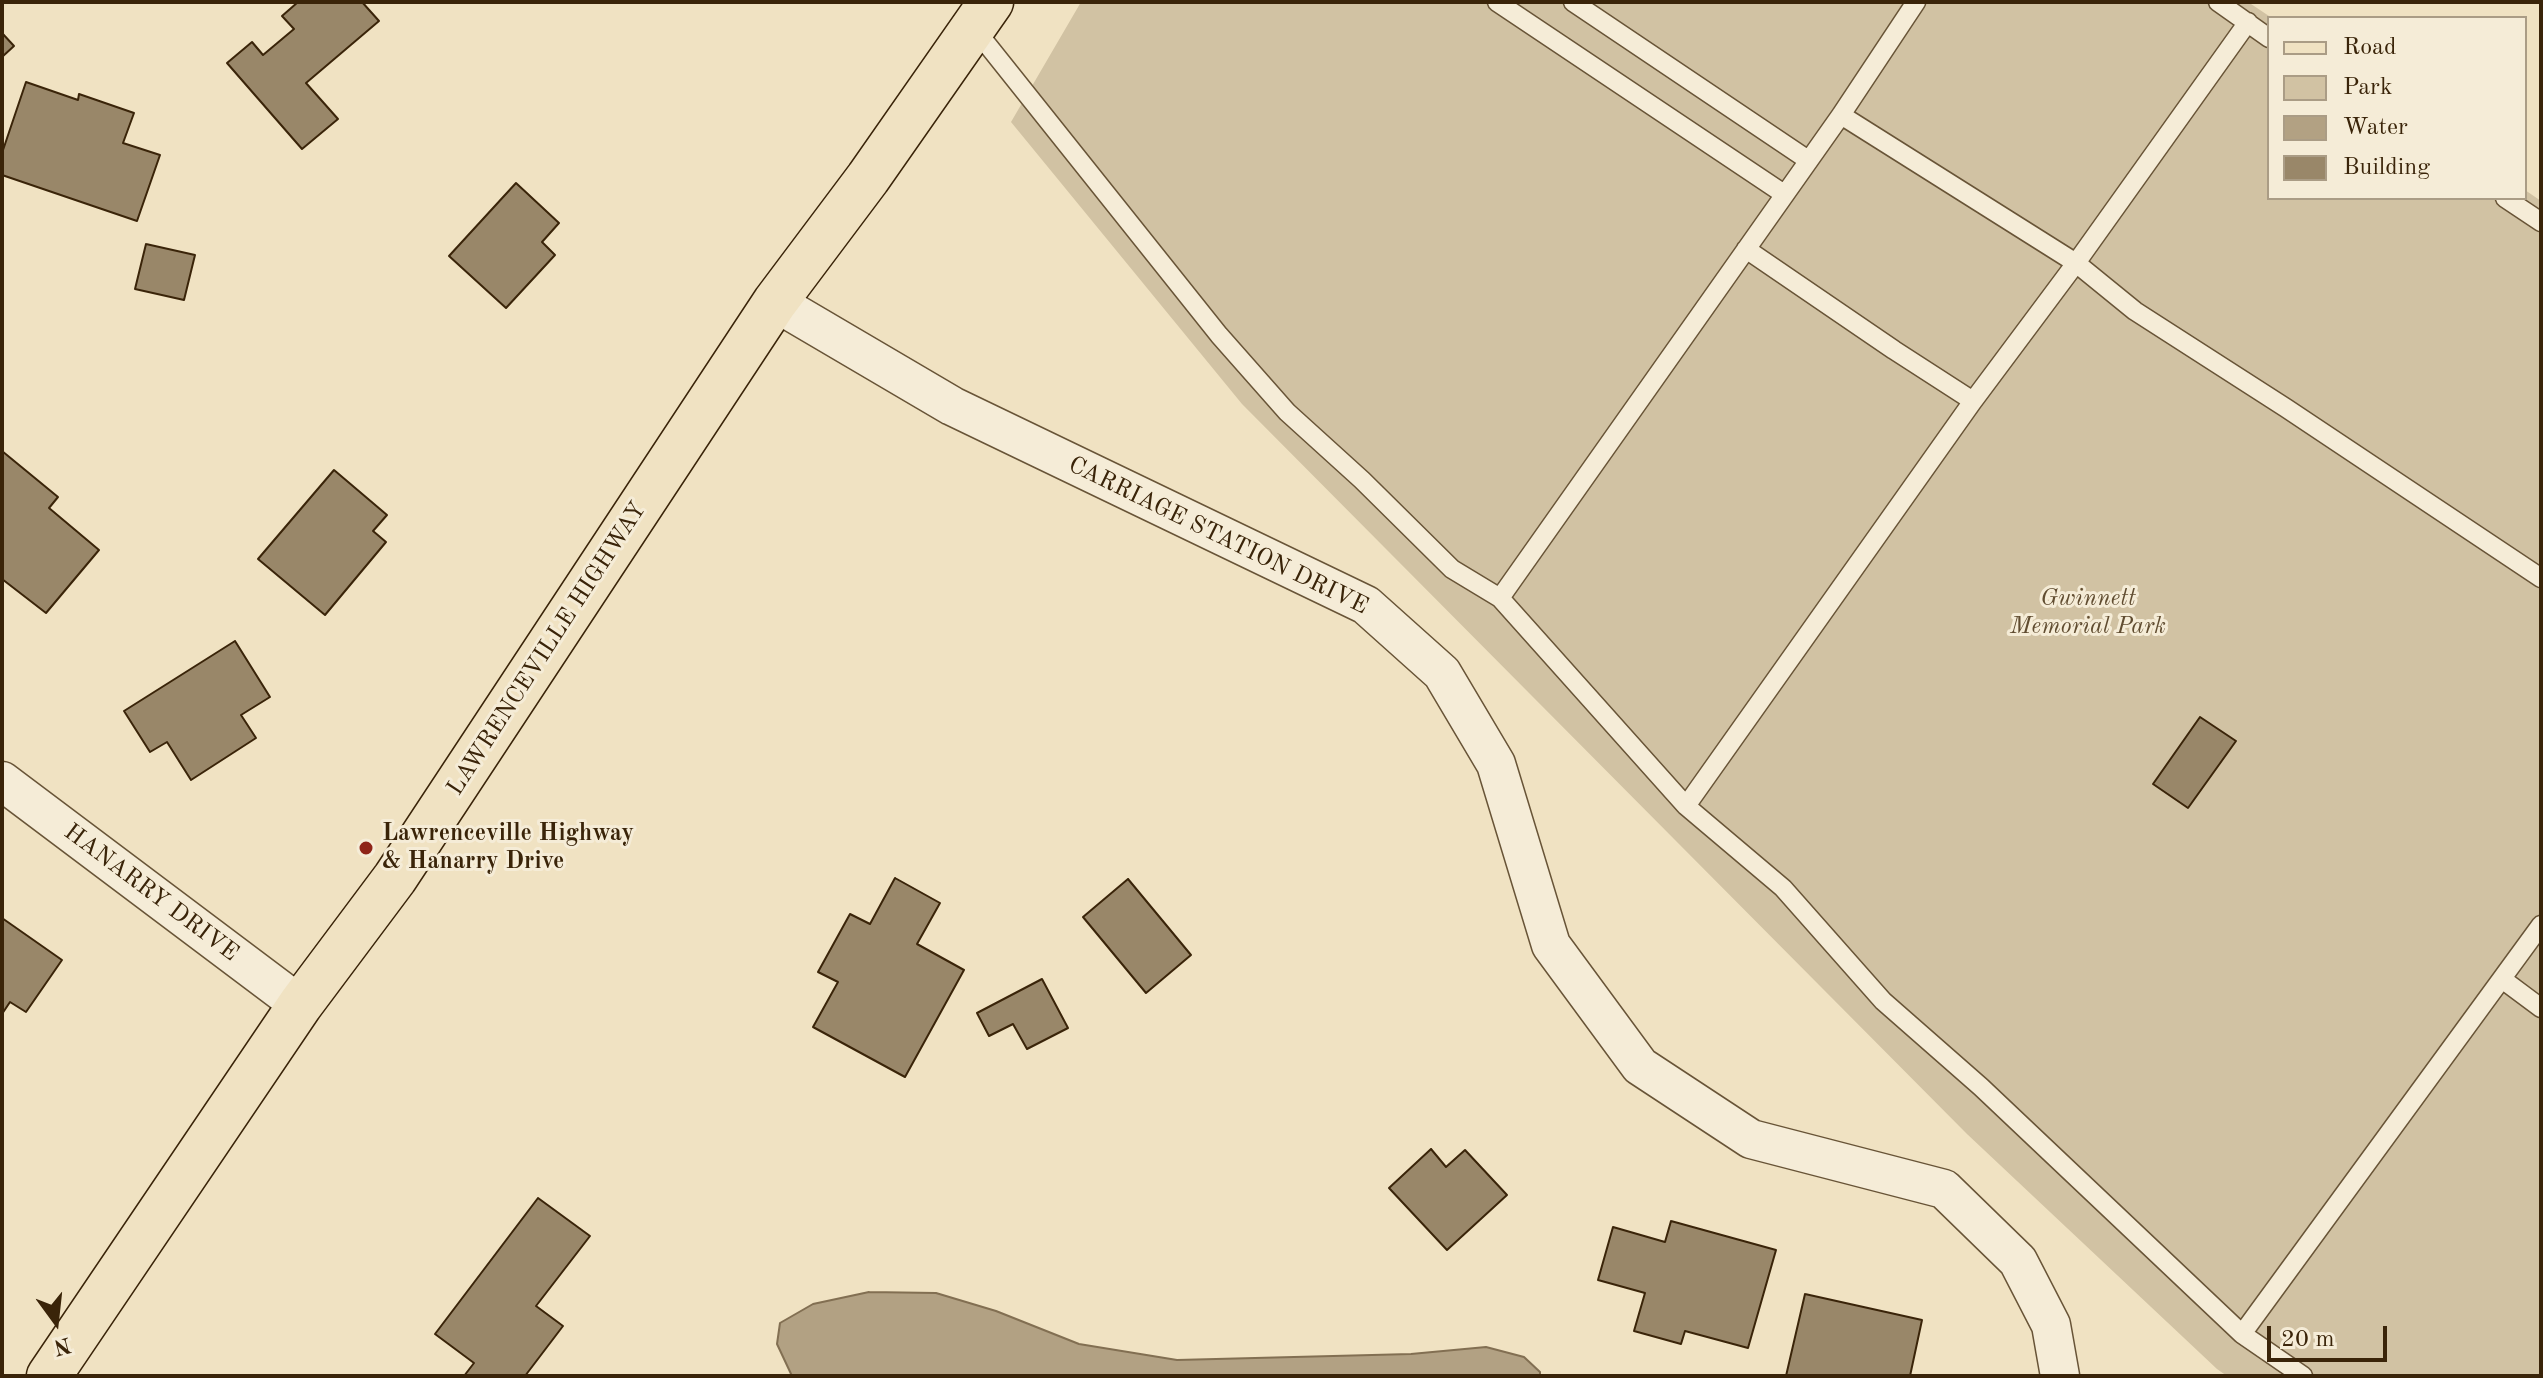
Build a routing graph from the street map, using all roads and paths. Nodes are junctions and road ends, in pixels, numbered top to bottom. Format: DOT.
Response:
graph roads {
  1 [pos="1497,2"];
  2 [pos="1573,2"];
  3 [pos="1916,2"];
  4 [pos="2218,2"];
  5 [pos="982,15"];
  6 [pos="2248,22"];
  7 [pos="2267,36"];
  8 [pos="1841,115"];
  9 [pos="1808,160"];
  10 [pos="1784,194"];
  11 [pos="2508,200"];
  12 [pos="2541,222"];
  13 [pos="1746,249"];
  14 [pos="2076,263"];
  15 [pos="775,302"];
  16 [pos="1973,401"];
  17 [pos="2541,578"];
  18 [pos="1500,598"];
  19 [pos="2,781"];
  20 [pos="1686,806"];
  21 [pos="2541,925"];
  22 [pos="2502,979"];
  23 [pos="300,1005"];
  24 [pos="2541,1008"];
  25 [pos="2242,1334"];
  26 [pos="49,1376"];
  27 [pos="2060,1376"];
  28 [pos="2303,1376"];
  1 -- 10 [label="lane"];
  2 -- 9 [label="lane"];
  3 -- 8 [label="lane"];
  4 -- 6 [label="lane"];
  5 -- 15 [label="main road, LAWRENCEVILLE HIGHWAY"];
  5 -- 18 [label="lane"];
  6 -- 7 [label="lane"];
  6 -- 14 [label="lane"];
  8 -- 9 [label="lane"];
  8 -- 14 [label="lane"];
  9 -- 10 [label="lane"];
  10 -- 13 [label="lane"];
  11 -- 12 [label="lane"];
  13 -- 16 [label="lane"];
  13 -- 18 [label="lane"];
  14 -- 16 [label="lane"];
  14 -- 17 [label="lane"];
  15 -- 23 [label="main road, LAWRENCEVILLE HIGHWAY"];
  15 -- 27 [label="street, CARRIAGE STATION DRIVE"];
  16 -- 20 [label="lane"];
  18 -- 20 [label="lane"];
  19 -- 23 [label="street, HANARRY DRIVE"];
  20 -- 25 [label="lane"];
  21 -- 22 [label="lane"];
  22 -- 24 [label="lane"];
  22 -- 25 [label="lane"];
  23 -- 26 [label="main road, LAWRENCEVILLE HIGHWAY"];
  25 -- 28 [label="lane"];
}
